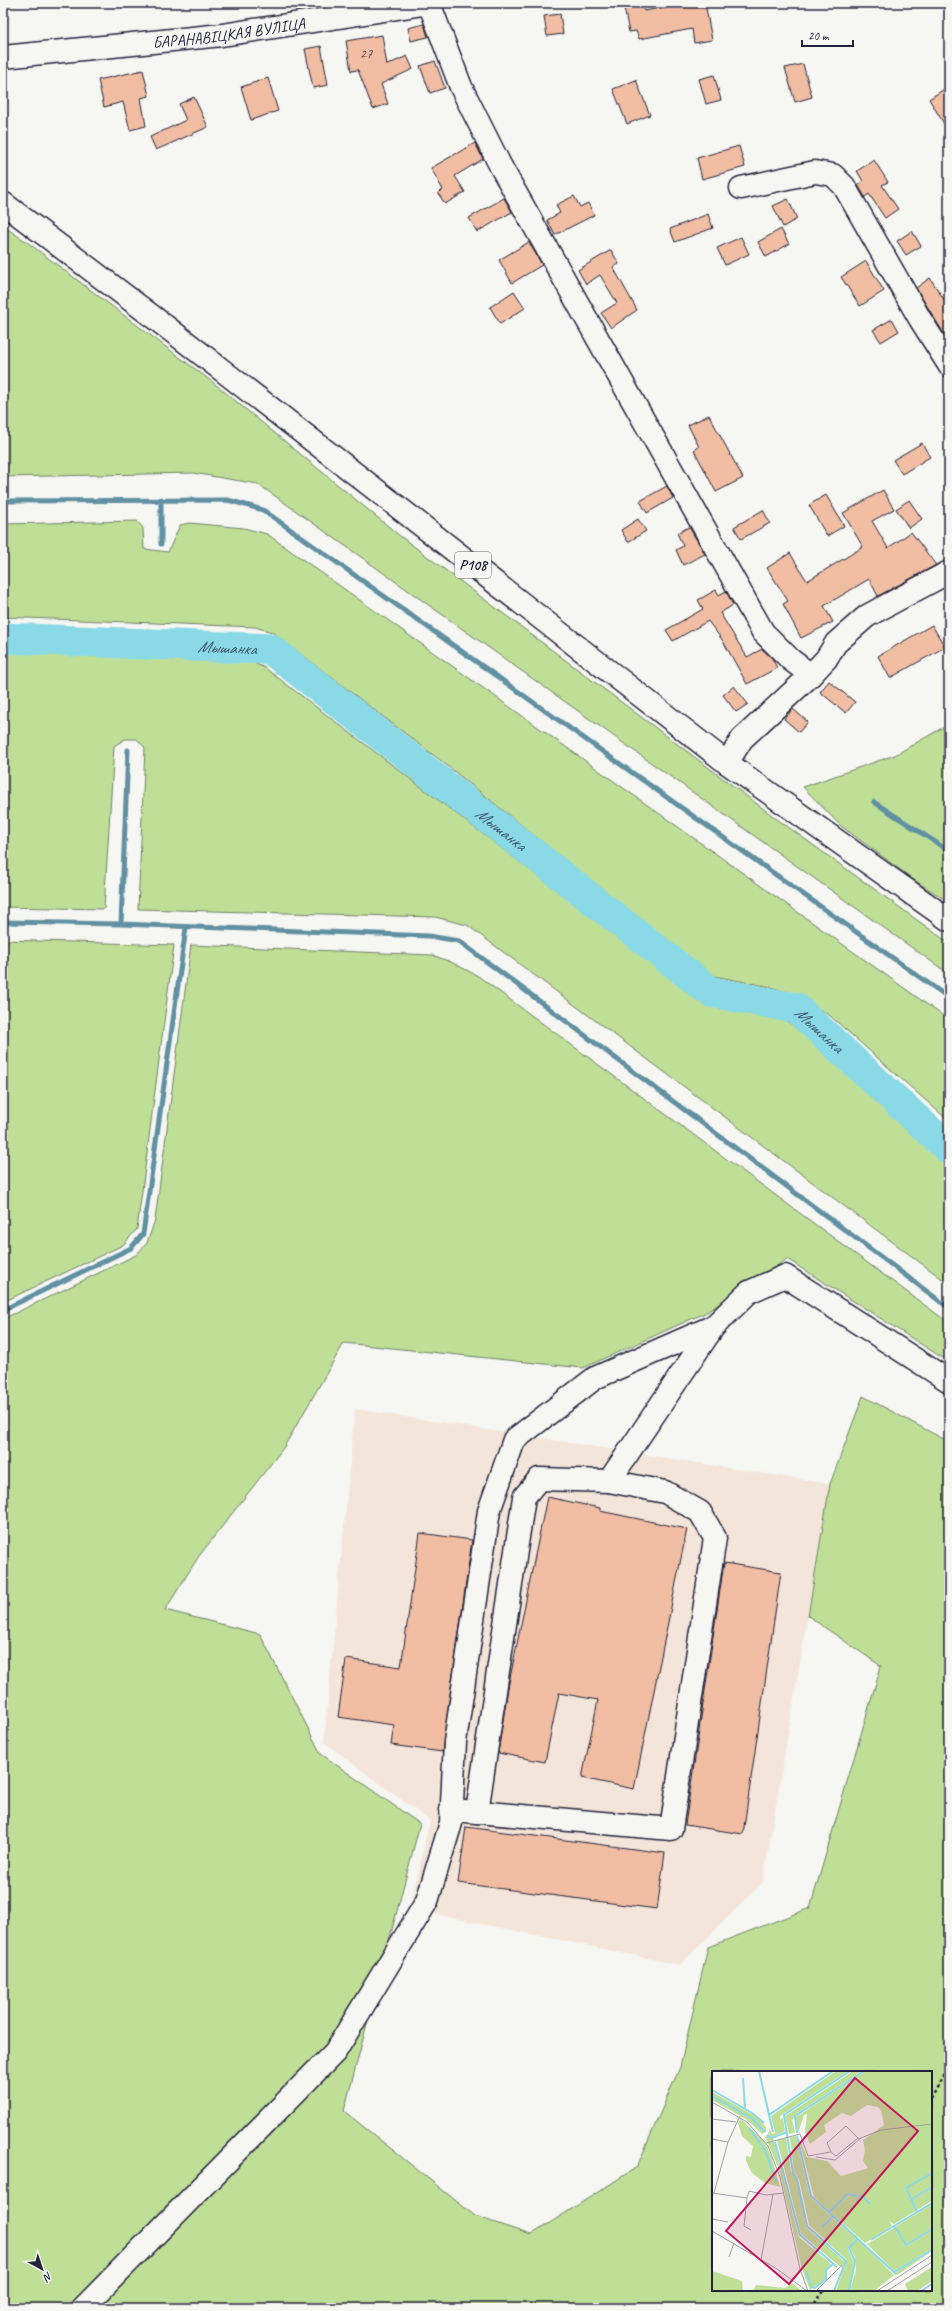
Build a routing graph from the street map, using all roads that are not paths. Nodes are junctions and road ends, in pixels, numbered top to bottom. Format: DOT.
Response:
graph roads {
  1 [pos="430,3"];
  2 [pos="3,57"];
  3 [pos="741,188"];
  4 [pos="3,203"];
  5 [pos="949,365"];
  6 [pos="949,572"];
  7 [pos="811,674"];
  8 [pos="727,763"];
  9 [pos="949,920"];
  10 [pos="714,1326"];
  11 [pos="949,1381"];
  12 [pos="609,1481"];
  13 [pos="451,1810"];
  14 [pos="477,1812"];
  15 [pos="83,2308"];
  1 -- 2 [label="street, БАРАНАВІЦКАЯ ВУЛІЦА"];
  1 -- 7 [label="street"];
  3 -- 5 [label="street"];
  4 -- 8 [label="street, Р108"];
  6 -- 7 [label="street"];
  7 -- 8 [label="street"];
  8 -- 9 [label="street, Р108"];
  10 -- 11 [label="street"];
  10 -- 12 [label="street"];
  10 -- 13 [label="street"];
  12 -- 14 [label="street"];
  12 -- 14 [label="street"];
  13 -- 14 [label="street"];
  13 -- 15 [label="street"];
}
